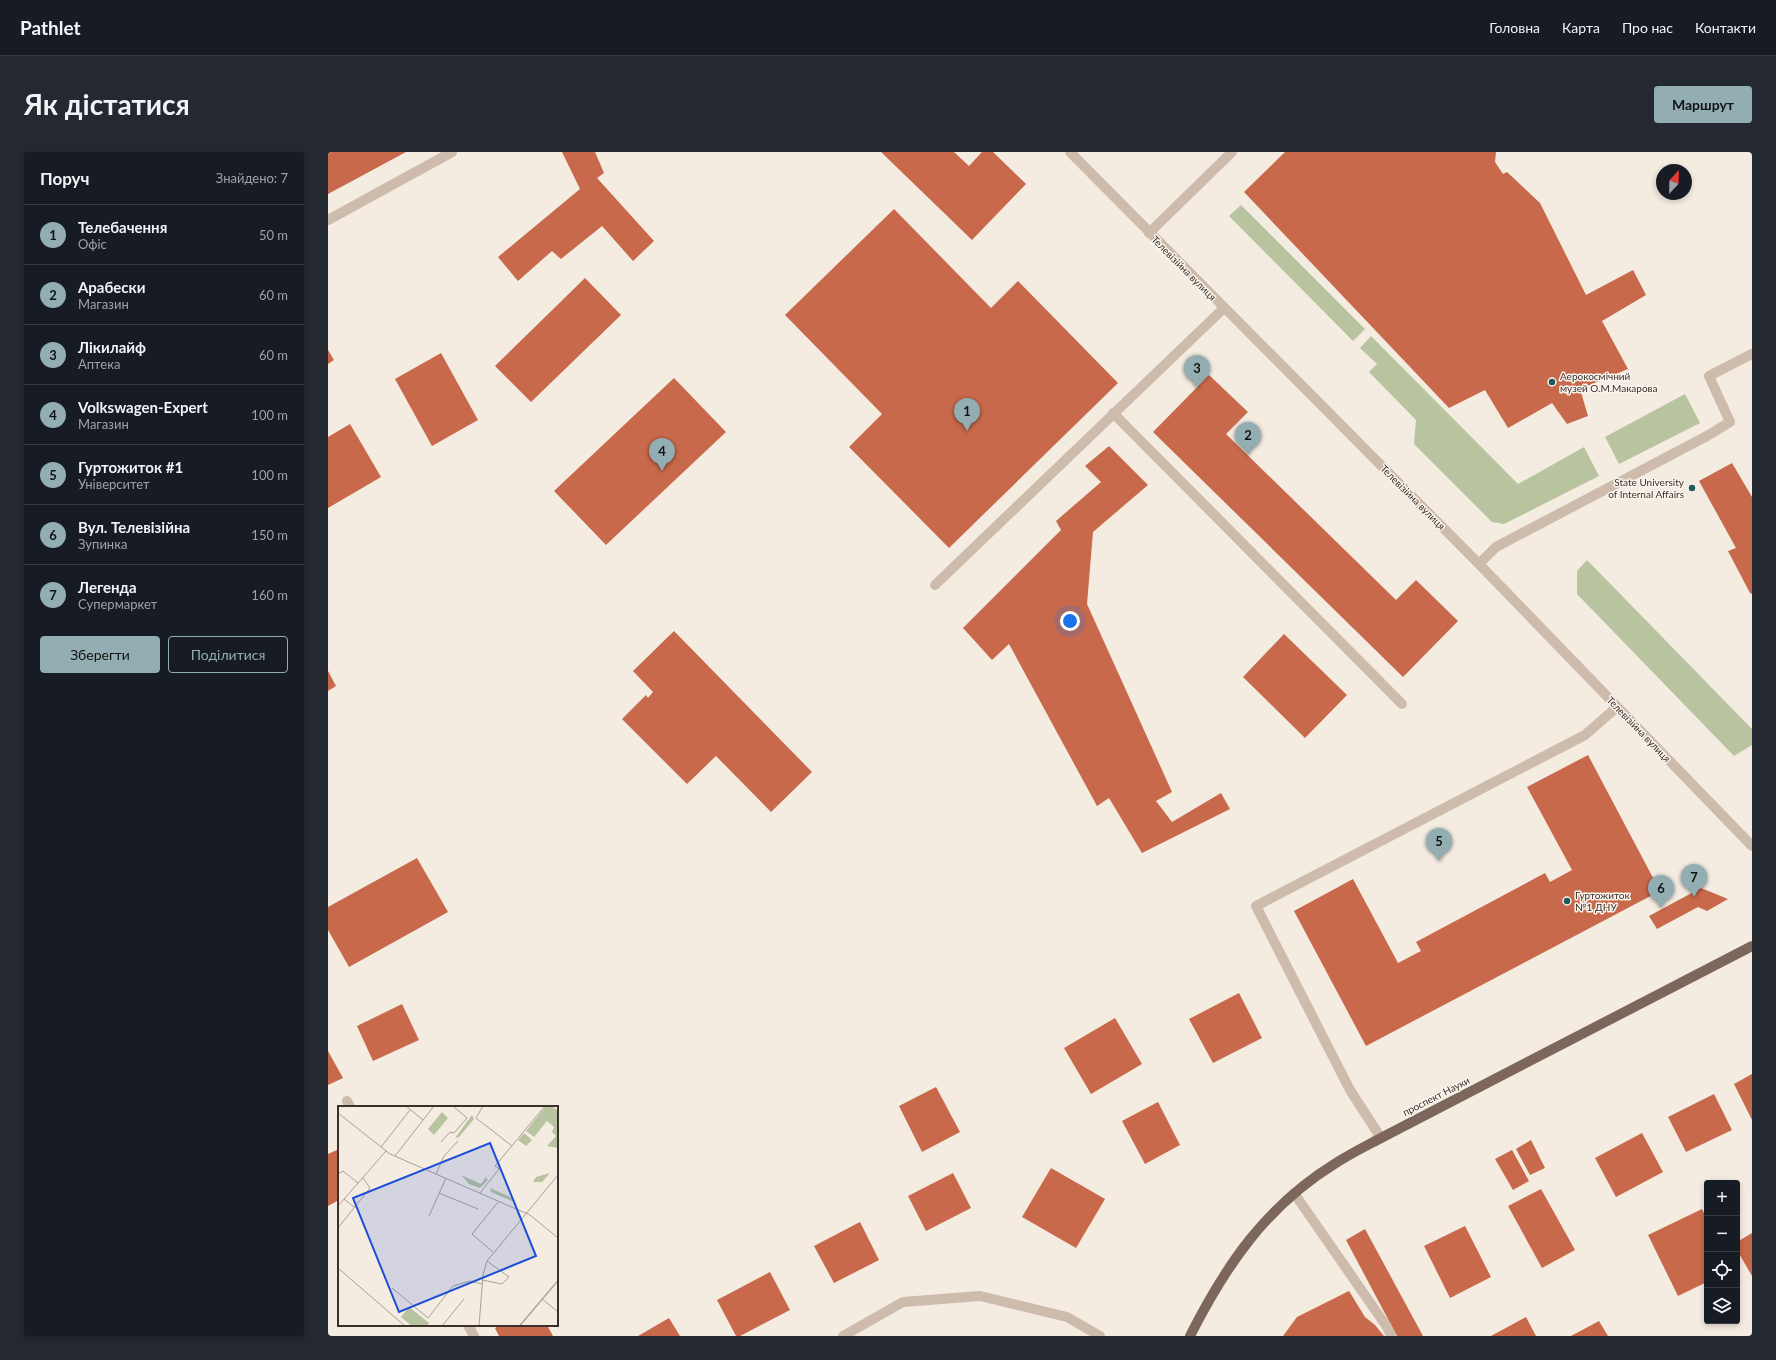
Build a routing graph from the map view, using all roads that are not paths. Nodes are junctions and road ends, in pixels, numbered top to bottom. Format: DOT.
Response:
graph roads {
  1 [pos="452,152"];
  2 [pos="1070,152"];
  3 [pos="1232,152"];
  4 [pos="328,220"];
  5 [pos="1149,232"];
  6 [pos="1224,308"];
  7 [pos="1752,354"];
  8 [pos="1113,413"];
  9 [pos="1479,564"];
  10 [pos="936,585"];
  11 [pos="1402,704"];
  12 [pos="1617,706"];
  13 [pos="1752,846"];
  14 [pos="1752,946"];
  15 [pos="1381,1138"];
  16 [pos="1294,1193"];
  17 [pos="469,1326"];
  18 [pos="474,1336"];
  19 [pos="843,1336"];
  20 [pos="1100,1336"];
  21 [pos="1190,1336"];
  22 [pos="1391,1336"];
  1 -- 4 [label="street"];
  2 -- 5 [label="street, Телевізійна вулиця"];
  3 -- 5 [label="street"];
  5 -- 6 [label="street, Телевізійна вулиця"];
  6 -- 8 [label="street"];
  6 -- 9 [label="street, Телевізійна вулиця"];
  7 -- 9 [label="street"];
  8 -- 10 [label="street"];
  8 -- 11 [label="street"];
  9 -- 12 [label="street, Телевізійна вулиця"];
  12 -- 13 [label="street, Телевізійна вулиця"];
  12 -- 15 [label="street"];
  14 -- 15 [label="main road, проспект Науки"];
  15 -- 16 [label="main road, проспект Науки"];
  16 -- 21 [label="main road, проспект Науки"];
  16 -- 22 [label="street"];
  17 -- 18 [label="street"];
  19 -- 20 [label="street"];
}
